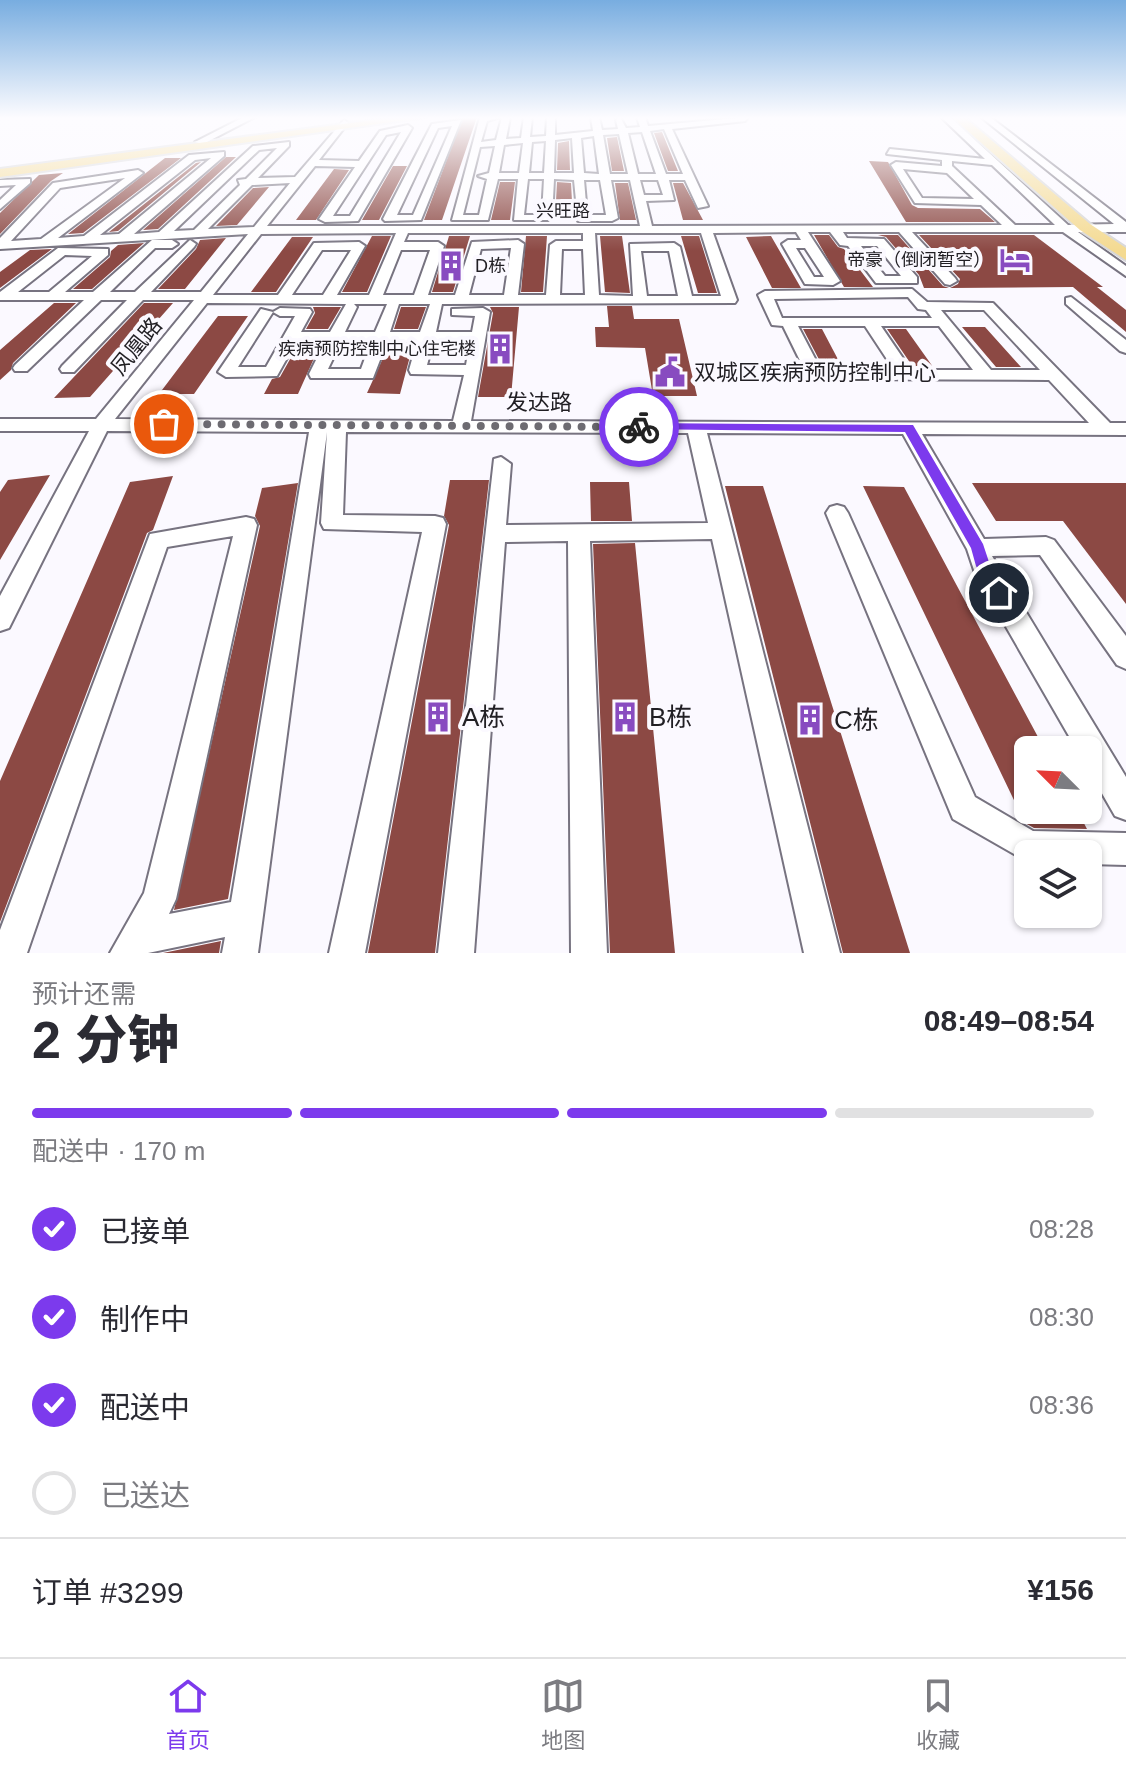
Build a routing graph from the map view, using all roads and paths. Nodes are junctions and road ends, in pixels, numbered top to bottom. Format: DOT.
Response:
graph roads {
  1 [pos="61,161"];
  2 [pos="66,161"];
  3 [pos="186,161"];
  4 [pos="212,161"];
  5 [pos="242,161"];
  6 [pos="269,161"];
  7 [pos="364,161"];
  8 [pos="525,161"];
  9 [pos="549,161"];
  10 [pos="578,161"];
  11 [pos="603,161"];
  12 [pos="632,161"];
  13 [pos="657,161"];
  14 [pos="681,161"];
  15 [pos="947,161"];
  16 [pos="980,161"];
  17 [pos="1009,161"];
  18 [pos="1026,161"];
  19 [pos="1041,161"];
  20 [pos="311,163"];
  21 [pos="441,163"];
  22 [pos="995,163"];
  23 [pos="362,164"];
  24 [pos="388,164"];
  25 [pos="417,164"];
  26 [pos="471,164"];
  27 [pos="496,164"];
  28 [pos="1012,164"];
  29 [pos="0,170"];
  30 [pos="950,170"];
  31 [pos="467,176"];
  32 [pos="493,176"];
  33 [pos="523,176"];
  34 [pos="549,177"];
  35 [pos="605,177"];
  36 [pos="636,177"];
  37 [pos="663,177"];
  38 [pos="687,177"];
  39 [pos="579,178"];
  40 [pos="298,180"];
  41 [pos="249,181"];
  42 [pos="0,183"];
  43 [pos="218,184"];
  44 [pos="183,186"];
  45 [pos="154,187"];
  46 [pos="118,189"];
  47 [pos="640,198"];
  48 [pos="982,202"];
  49 [pos="0,206"];
  50 [pos="702,206"];
  51 [pos="585,225"];
  52 [pos="901,227"];
  53 [pos="1011,227"];
  54 [pos="1064,227"];
  55 [pos="1085,227"];
  56 [pos="647,228"];
  57 [pos="705,228"];
  58 [pos="799,228"];
  59 [pos="833,228"];
  60 [pos="1107,228"];
  61 [pos="1126,228"];
  62 [pos="404,229"];
  63 [pos="257,230"];
  64 [pos="198,233"];
  65 [pos="163,235"];
  66 [pos="123,237"];
  67 [pos="88,239"];
  68 [pos="1126,240"];
  69 [pos="45,242"];
  70 [pos="852,242"];
  71 [pos="809,244"];
  72 [pos="0,245"];
  73 [pos="590,245"];
  74 [pos="397,246"];
  75 [pos="1126,255"];
  76 [pos="1126,272"];
  77 [pos="950,281"];
  78 [pos="52,296"];
  79 [pos="98,296"];
  80 [pos="140,296"];
  81 [pos="3,298"];
  82 [pos="282,299"];
  83 [pos="328,299"];
  84 [pos="374,299"];
  85 [pos="420,299"];
  86 [pos="461,299"];
  87 [pos="510,300"];
  88 [pos="553,300"];
  89 [pos="592,300"];
  90 [pos="641,300"];
  91 [pos="686,300"];
  92 [pos="1071,301"];
  93 [pos="199,302"];
  94 [pos="393,305"];
  95 [pos="930,306"];
  96 [pos="350,307"];
  97 [pos="266,312"];
  98 [pos="788,322"];
  99 [pos="870,322"];
  100 [pos="943,322"];
  101 [pos="291,337"];
  102 [pos="335,337"];
  103 [pos="382,337"];
  104 [pos="427,337"];
  105 [pos="479,337"];
  106 [pos="46,344"];
  107 [pos="93,344"];
  108 [pos="1126,348"];
  109 [pos="21,368"];
  110 [pos="68,369"];
  111 [pos="473,370"];
  112 [pos="906,375"];
  113 [pos="1054,375"];
  114 [pos="987,376"];
  115 [pos="102,424"];
  116 [pos="0,425"];
  117 [pos="328,425"];
  118 [pos="461,426"];
  119 [pos="696,427"];
  120 [pos="909,428"];
  121 [pos="1105,429"];
  122 [pos="1126,429"];
  123 [pos="501,464"];
  124 [pos="837,513"];
  125 [pos="720,531"];
  126 [pos="579,532"];
  127 [pos="495,534"];
  128 [pos="978,548"];
  129 [pos="0,620"];
  130 [pos="1126,657"];
  131 [pos="1126,805"];
  132 [pos="1126,849"];
  133 [pos="245,916"];
  134 [pos="127,949"];
  135 [pos="9,953"];
  136 [pos="240,953"];
  137 [pos="347,953"];
  138 [pos="456,953"];
  139 [pos="589,953"];
  140 [pos="822,953"];
  1 -- 29 [label="main road"];
  2 -- 29 [label="main road"];
  3 -- 45 [label="street"];
  4 -- 44 [label="street"];
  5 -- 43 [label="street"];
  6 -- 41 [label="street"];
  7 -- 23 [label="street"];
  8 -- 33 [label="street"];
  9 -- 34 [label="street"];
  10 -- 39 [label="street"];
  11 -- 35 [label="street"];
  12 -- 36 [label="street"];
  13 -- 37 [label="street"];
  14 -- 38 [label="street"];
  15 -- 30 [label="street"];
  16 -- 22 [label="street"];
  17 -- 28 [label="main road"];
  18 -- 60 [label="main road"];
  19 -- 61 [label="street"];
  20 -- 23 [label="street"];
  20 -- 40 [label="street, 凤凰路"];
  21 -- 25 [label="street"];
  21 -- 25 [label="street"];
  21 -- 26 [label="street"];
  22 -- 28 [label="street"];
  22 -- 54 [label="street"];
  23 -- 24 [label="street"];
  23 -- 24 [label="street"];
  24 -- 25 [label="street"];
  26 -- 27 [label="street"];
  26 -- 31 [label="street"];
  27 -- 32 [label="street"];
  28 -- 55 [label="main road"];
  30 -- 48 [label="street"];
  30 -- 48 [label="street"];
  31 -- 32 [label="street"];
  31 -- 32 [label="street"];
  32 -- 33 [label="street"];
  33 -- 34 [label="street"];
  33 -- 34 [label="street"];
  34 -- 39 [label="street"];
  35 -- 36 [label="street"];
  35 -- 39 [label="street"];
  35 -- 51 [label="street"];
  36 -- 37 [label="street"];
  36 -- 47 [label="street"];
  37 -- 38 [label="street"];
  37 -- 47 [label="street"];
  38 -- 50 [label="street"];
  39 -- 51 [label="street"];
  40 -- 41 [label="street"];
  40 -- 63 [label="street, 凤凰路"];
  41 -- 43 [label="street"];
  41 -- 64 [label="street"];
  42 -- 49 [label="street"];
  43 -- 44 [label="street"];
  43 -- 65 [label="street"];
  44 -- 45 [label="street"];
  44 -- 66 [label="street"];
  45 -- 46 [label="street"];
  45 -- 67 [label="street"];
  46 -- 69 [label="street"];
  46 -- 72 [label="street"];
  47 -- 56 [label="street"];
  48 -- 53 [label="street"];
  51 -- 56 [label="street, 兴旺路"];
  51 -- 62 [label="street, 兴旺路"];
  51 -- 73 [label="street"];
  52 -- 53 [label="street, 兴旺路"];
  52 -- 59 [label="street, 兴旺路"];
  52 -- 77 [label="street"];
  53 -- 54 [label="street, 兴旺路"];
  54 -- 55 [label="street, 兴旺路"];
  54 -- 76 [label="street"];
  55 -- 60 [label="street, 兴旺路"];
  55 -- 75 [label="main road"];
  56 -- 57 [label="street, 兴旺路"];
  57 -- 58 [label="street, 兴旺路"];
  57 -- 91 [label="street"];
  58 -- 59 [label="street, 兴旺路"];
  58 -- 71 [label="street"];
  59 -- 70 [label="street"];
  60 -- 61 [label="street, 兴旺路"];
  60 -- 68 [label="main road"];
  62 -- 63 [label="street, 兴旺路"];
  62 -- 74 [label="street"];
  63 -- 64 [label="street, 兴旺路"];
  63 -- 93 [label="street, 凤凰路"];
  64 -- 65 [label="street, 兴旺路"];
  65 -- 66 [label="street, 兴旺路"];
  66 -- 67 [label="street, 兴旺路"];
  67 -- 69 [label="street, 兴旺路"];
  69 -- 72 [label="street, 兴旺路"];
  73 -- 88 [label="street"];
  73 -- 89 [label="street"];
  74 -- 84 [label="street"];
  74 -- 85 [label="street"];
  78 -- 79 [label="street"];
  78 -- 81 [label="street"];
  78 -- 81 [label="street"];
  79 -- 80 [label="street"];
  79 -- 80 [label="street"];
  79 -- 106 [label="street"];
  80 -- 93 [label="street"];
  80 -- 107 [label="street"];
  82 -- 83 [label="street"];
  82 -- 83 [label="street"];
  82 -- 93 [label="street"];
  83 -- 84 [label="street"];
  84 -- 85 [label="street"];
  85 -- 86 [label="street"];
  86 -- 87 [label="street"];
  86 -- 87 [label="street"];
  87 -- 88 [label="street"];
  88 -- 89 [label="street"];
  89 -- 90 [label="street"];
  90 -- 91 [label="street"];
  90 -- 91 [label="street"];
  92 -- 108 [label="street"];
  93 -- 97 [label="street"];
  93 -- 115 [label="street, 凤凰路"];
  94 -- 103 [label="street"];
  95 -- 98 [label="street"];
  95 -- 100 [label="street"];
  95 -- 113 [label="street"];
  96 -- 102 [label="street"];
  97 -- 101 [label="street"];
  97 -- 101 [label="street"];
  98 -- 99 [label="street"];
  98 -- 112 [label="street"];
  99 -- 100 [label="street"];
  99 -- 112 [label="street"];
  100 -- 114 [label="street"];
  101 -- 102 [label="street"];
  102 -- 103 [label="street"];
  102 -- 103 [label="street"];
  103 -- 104 [label="street"];
  104 -- 105 [label="street"];
  104 -- 105 [label="street"];
  104 -- 111 [label="street"];
  105 -- 111 [label="street"];
  106 -- 107 [label="street"];
  106 -- 109 [label="street"];
  107 -- 110 [label="street"];
  111 -- 118 [label="street"];
  112 -- 114 [label="street"];
  113 -- 114 [label="street"];
  113 -- 121 [label="street"];
  115 -- 116 [label="street, 发达路"];
  115 -- 117 [label="street, 发达路"];
  115 -- 129 [label="street, 凤凰路"];
  117 -- 118 [label="street, 发达路"];
  117 -- 133 [label="street"];
  117 -- 137 [label="street"];
  118 -- 119 [label="street, 发达路"];
  119 -- 120 [label="street, 发达路"];
  119 -- 125 [label="street"];
  120 -- 121 [label="street, 发达路"];
  120 -- 128 [label="street"];
  121 -- 122 [label="street, 发达路"];
  123 -- 127 [label="street"];
  124 -- 132 [label="street"];
  125 -- 126 [label="street"];
  125 -- 140 [label="street"];
  126 -- 127 [label="street"];
  126 -- 139 [label="street"];
  127 -- 138 [label="street"];
  128 -- 130 [label="street"];
  128 -- 131 [label="street"];
  133 -- 134 [label="street"];
  133 -- 136 [label="street"];
  134 -- 135 [label="street"];
}
